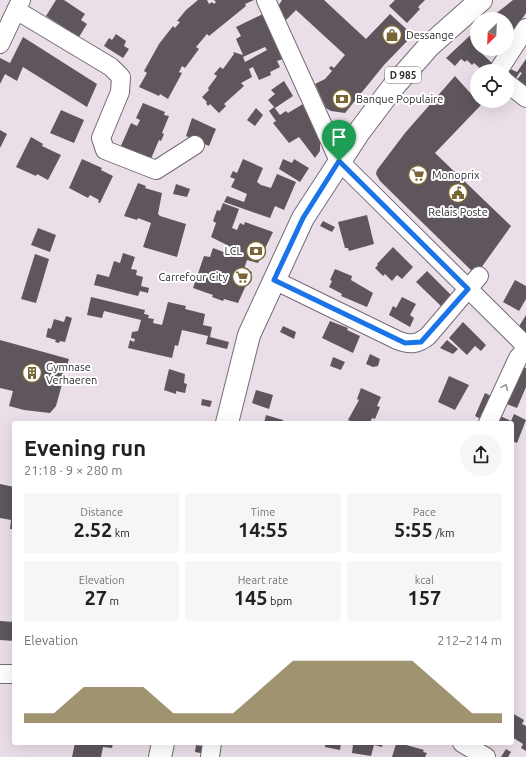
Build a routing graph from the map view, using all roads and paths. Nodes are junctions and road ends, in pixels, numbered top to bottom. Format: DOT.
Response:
graph roads {
  1 [pos="266,0"];
  2 [pos="481,0"];
  3 [pos="19,5"];
  4 [pos="526,28"];
  5 [pos="0,44"];
  6 [pos="503,64"];
  7 [pos="514,89"];
  8 [pos="526,98"];
  9 [pos="195,145"];
  10 [pos="339,161"];
  11 [pos="274,280"];
  12 [pos="473,282"];
  13 [pos="526,346"];
  14 [pos="526,349"];
  15 [pos="228,421"];
  16 [pos="489,421"];
  17 [pos="0,674"];
  18 [pos="12,674"];
  19 [pos="163,745"];
  20 [pos="212,745"];
  21 [pos="160,757"];
  22 [pos="210,757"];
  1 -- 10 [label="street"];
  2 -- 10 [label="main road, D 985"];
  3 -- 5 [label="street"];
  3 -- 9 [label="street"];
  4 -- 6 [label="street"];
  7 -- 8 [label="street"];
  10 -- 11 [label="main road, D 985"];
  10 -- 12 [label="street"];
  11 -- 12 [label="street"];
  11 -- 15 [label="main road, D 985"];
  12 -- 13 [label="street"];
  16 -- 14 [label="street, one-way"];
  17 -- 18 [label="street"];
  19 -- 21 [label="main road"];
  20 -- 22 [label="street"];
}
